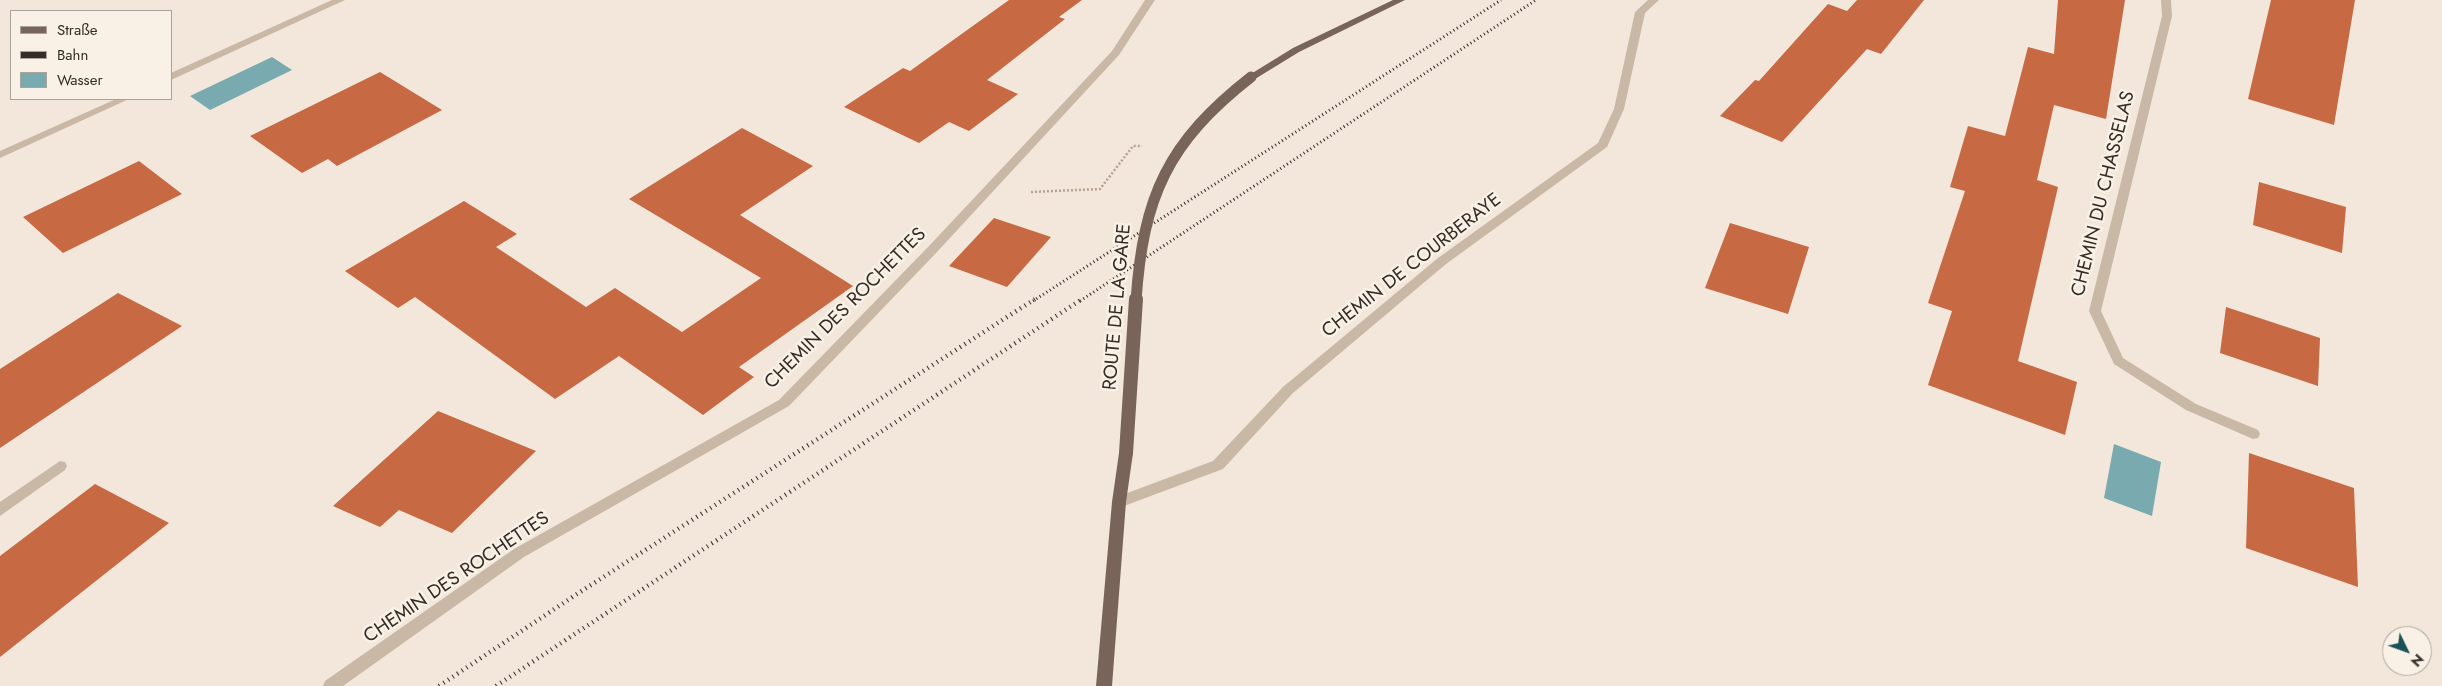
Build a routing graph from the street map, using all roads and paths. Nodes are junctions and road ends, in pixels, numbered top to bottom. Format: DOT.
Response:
graph roads {
  1 [pos="340,0"];
  2 [pos="1150,0"];
  3 [pos="1400,0"];
  4 [pos="1654,0"];
  5 [pos="2166,0"];
  6 [pos="172,77"];
  7 [pos="122,100"];
  8 [pos="1149,146"];
  9 [pos="0,156"];
  10 [pos="983,195"];
  11 [pos="2253,434"];
  12 [pos="60,466"];
  13 [pos="1119,502"];
  14 [pos="0,510"];
  15 [pos="331,686"];
  16 [pos="1104,686"];
  1 -- 6 [label="street"];
  2 -- 10 [label="street, CHEMIN DES ROCHETTES"];
  3 -- 13 [label="main road, ROUTE DE LA GARE, bridge"];
  4 -- 13 [label="street, CHEMIN DE COURBERAYE"];
  5 -- 11 [label="street, CHEMIN DU CHASSELAS"];
  7 -- 9 [label="street"];
  8 -- 10 [label="path"];
  10 -- 15 [label="street, CHEMIN DES ROCHETTES"];
  12 -- 14 [label="street"];
  13 -- 16 [label="main road, ROUTE DE LA GARE"];
}
